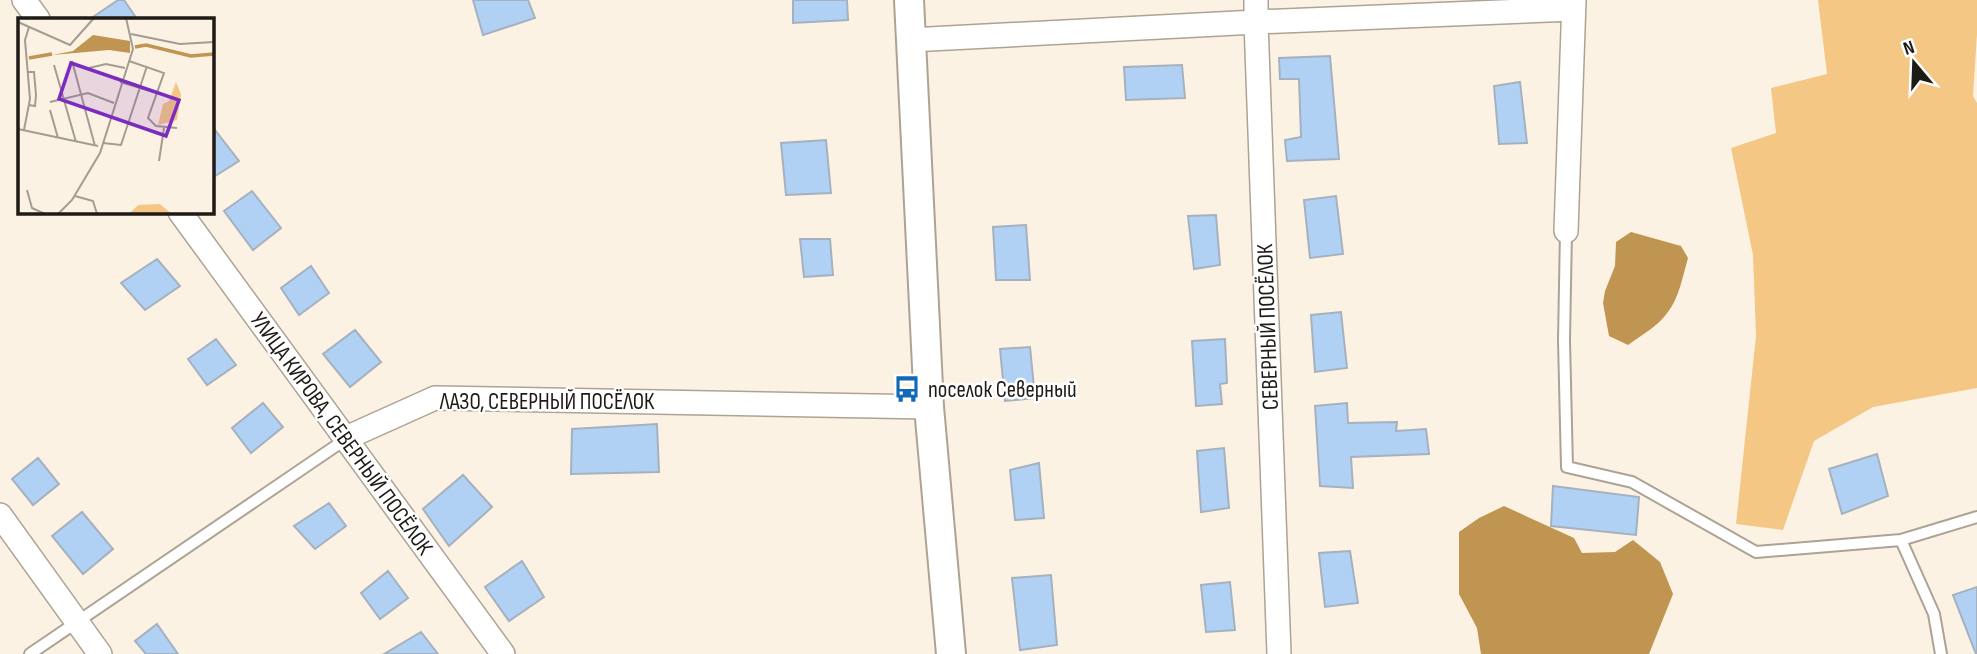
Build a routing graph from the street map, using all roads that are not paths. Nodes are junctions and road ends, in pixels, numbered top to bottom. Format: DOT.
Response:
graph roads {
  1 [pos="24,0"];
  2 [pos="909,0"];
  3 [pos="1574,4"];
  4 [pos="1256,11"];
  5 [pos="37,18"];
  6 [pos="910,40"];
  7 [pos="181,214"];
  8 [pos="1566,231"];
  9 [pos="929,407"];
  10 [pos="346,438"];
  11 [pos="0,515"];
  12 [pos="1977,517"];
  13 [pos="1901,540"];
  14 [pos="75,622"];
  15 [pos="30,654"];
  16 [pos="100,654"];
  17 [pos="503,654"];
  18 [pos="951,654"];
  19 [pos="1279,654"];
  20 [pos="1941,654"];
  1 -- 5 [label="street"];
  2 -- 6 [label="street"];
  3 -- 4 [label="street"];
  3 -- 8 [label="street"];
  4 -- 6 [label="street"];
  4 -- 19 [label="street, СЕВЕРНЫЙ ПОСЁЛОК"];
  6 -- 9 [label="street"];
  7 -- 10 [label="street, УЛИЦА КИРОВА, СЕВЕРНЫЙ ПОСЁЛОК"];
  8 -- 13 [label="lane"];
  9 -- 10 [label="street, ЛАЗО, СЕВЕРНЫЙ ПОСЁЛОК"];
  9 -- 18 [label="street"];
  10 -- 14 [label="lane, ЛАЗО, СЕВЕРНЫЙ ПОСЁЛОК"];
  10 -- 17 [label="street, УЛИЦА КИРОВА, СЕВЕРНЫЙ ПОСЁЛОК"];
  11 -- 14 [label="street"];
  12 -- 13 [label="lane"];
  13 -- 20 [label="lane"];
  14 -- 15 [label="lane, ЛАЗО, СЕВЕРНЫЙ ПОСЁЛОК"];
  14 -- 16 [label="street"];
}
